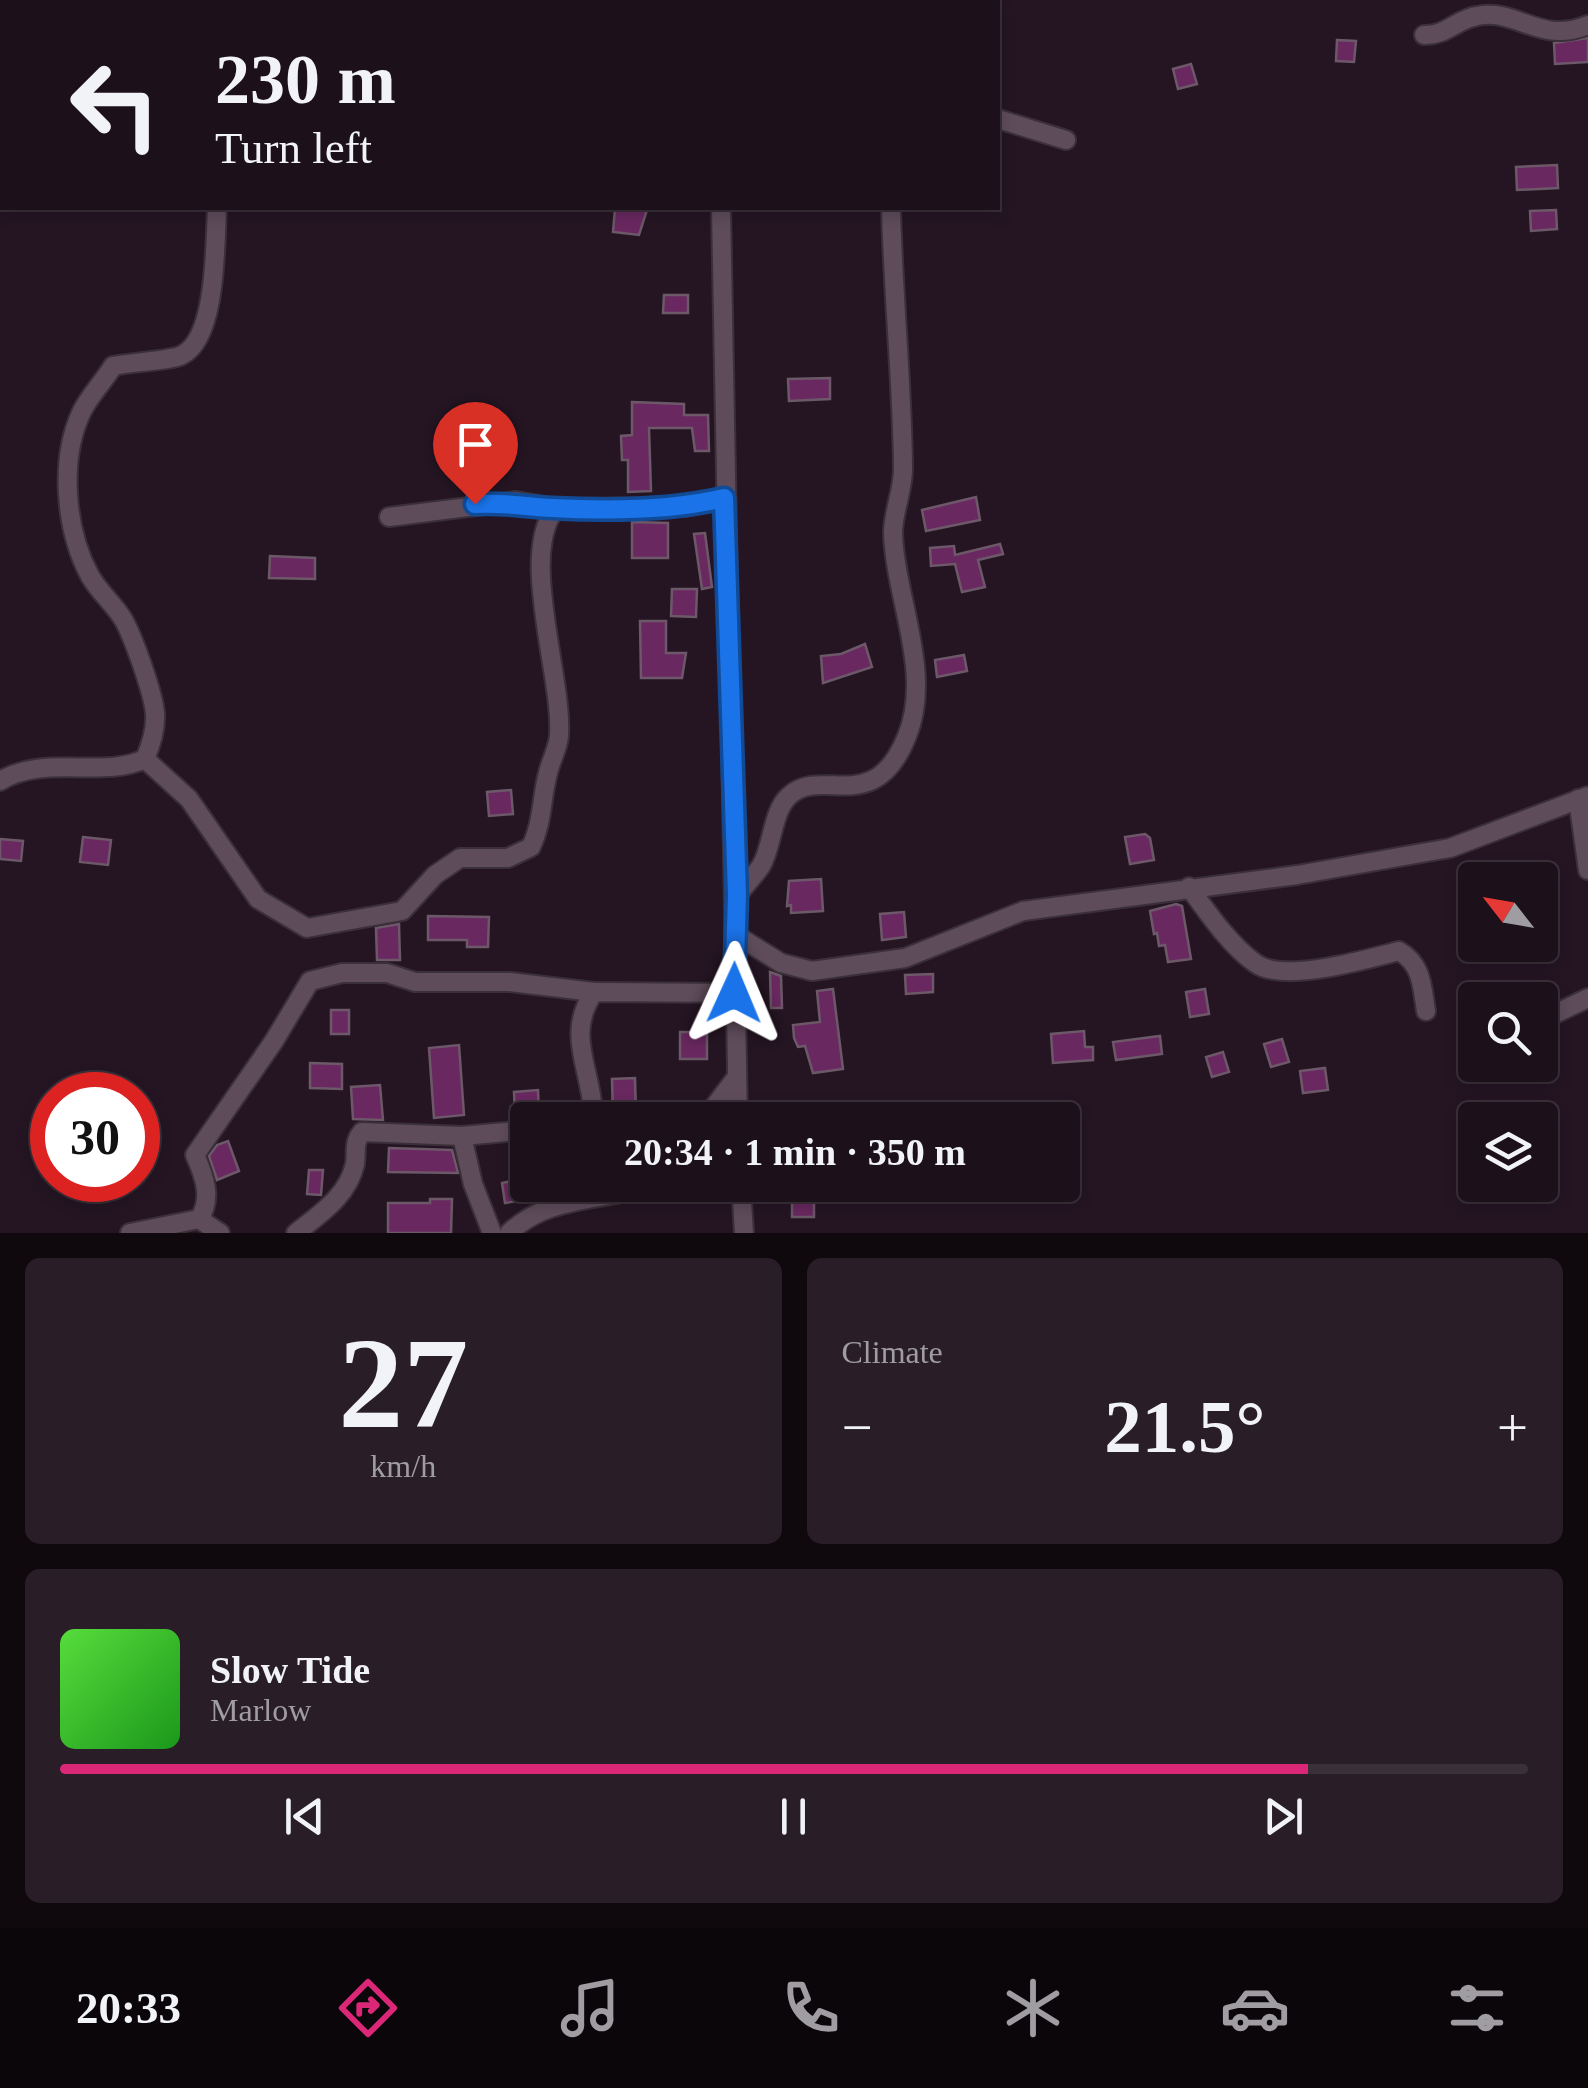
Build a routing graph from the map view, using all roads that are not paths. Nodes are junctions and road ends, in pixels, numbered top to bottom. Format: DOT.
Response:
graph roads {
  1 [pos="1477,8"];
  2 [pos="1588,26"];
  3 [pos="1424,35"];
  4 [pos="1000,120"];
  5 [pos="1066,140"];
  6 [pos="217,210"];
  7 [pos="721,210"];
  8 [pos="891,210"];
  9 [pos="724,498"];
  10 [pos="556,508"];
  11 [pos="389,516"];
  12 [pos="145,759"];
  13 [pos="0,780"];
  14 [pos="1583,798"];
  15 [pos="1588,870"];
  16 [pos="1189,888"];
  17 [pos="737,895"];
  18 [pos="736,935"];
  19 [pos="594,992"];
  20 [pos="734,993"];
  21 [pos="1588,998"];
  22 [pos="1426,1011"];
  23 [pos="1558,1012"];
  24 [pos="736,1078"];
  25 [pos="592,1102"];
  26 [pos="718,1102"];
  27 [pos="737,1102"];
  28 [pos="510,1132"];
  29 [pos="462,1136"];
  30 [pos="577,1202"];
  31 [pos="743,1202"];
  32 [pos="200,1219"];
  33 [pos="130,1233"];
  34 [pos="220,1233"];
  35 [pos="296,1233"];
  36 [pos="492,1233"];
  37 [pos="509,1233"];
  38 [pos="744,1233"];
  1 -- 2 [label="street"];
  1 -- 3 [label="street"];
  4 -- 5 [label="street"];
  6 -- 12 [label="street"];
  7 -- 9 [label="street"];
  8 -- 17 [label="street"];
  9 -- 10 [label="street"];
  9 -- 17 [label="street"];
  10 -- 11 [label="street"];
  10 -- 12 [label="street"];
  12 -- 13 [label="street"];
  14 -- 15 [label="street"];
  14 -- 16 [label="street"];
  16 -- 18 [label="street"];
  16 -- 22 [label="street"];
  17 -- 18 [label="street"];
  18 -- 20 [label="street"];
  19 -- 20 [label="street"];
  19 -- 25 [label="street"];
  19 -- 32 [label="street"];
  20 -- 24 [label="street"];
  21 -- 23 [label="street"];
  24 -- 26 [label="street"];
  24 -- 27 [label="street"];
  28 -- 29 [label="street"];
  29 -- 35 [label="street"];
  29 -- 36 [label="street"];
  30 -- 37 [label="street"];
  31 -- 38 [label="street"];
  32 -- 33 [label="street"];
  32 -- 34 [label="street"];
}
